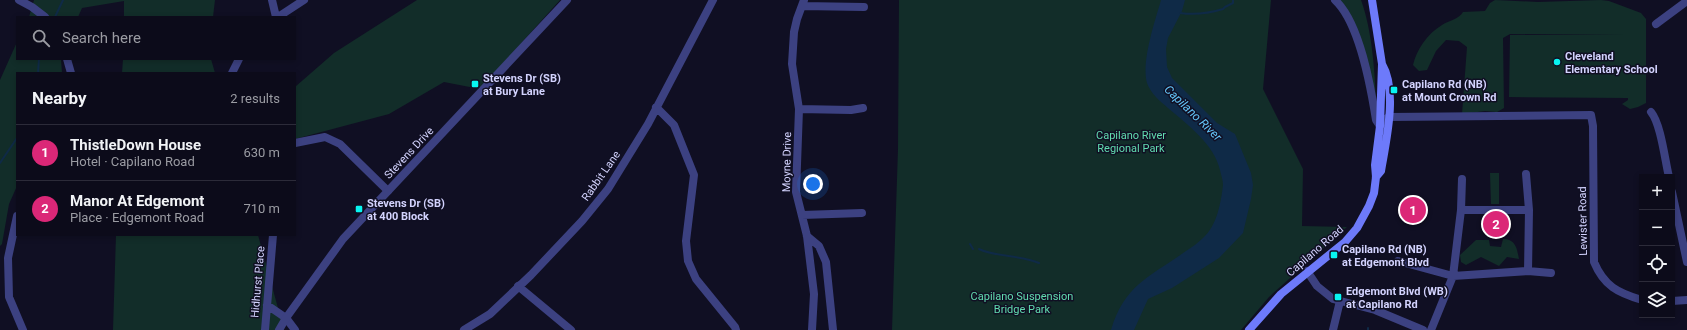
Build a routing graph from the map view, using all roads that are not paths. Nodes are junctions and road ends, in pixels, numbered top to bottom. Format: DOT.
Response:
graph roads {
  1 [pos="19,0"];
  2 [pos="272,0"];
  3 [pos="304,0"];
  4 [pos="567,0"];
  5 [pos="713,0"];
  6 [pos="1335,0"];
  7 [pos="1372,0"];
  8 [pos="1687,1"];
  9 [pos="803,3"];
  10 [pos="864,7"];
  11 [pos="44,16"];
  12 [pos="277,16"];
  13 [pos="279,16"];
  14 [pos="1656,24"];
  15 [pos="67,60"];
  16 [pos="238,60"];
  17 [pos="1382,64"];
  18 [pos="71,72"];
  19 [pos="232,72"];
  20 [pos="1381,89"];
  21 [pos="656,107"];
  22 [pos="862,108"];
  23 [pos="799,109"];
  24 [pos="1651,112"];
  25 [pos="1389,117"];
  26 [pos="1380,126"];
  27 [pos="296,143"];
  28 [pos="1383,160"];
  29 [pos="1526,174"];
  30 [pos="1668,174"];
  31 [pos="1376,177"];
  32 [pos="1462,179"];
  33 [pos="388,191"];
  34 [pos="1675,206"];
  35 [pos="1461,210"];
  36 [pos="1529,210"];
  37 [pos="862,213"];
  38 [pos="802,215"];
  39 [pos="16,221"];
  40 [pos="273,236"];
  41 [pos="807,236"];
  42 [pos="1398,261"];
  43 [pos="1687,262"];
  44 [pos="1307,271"];
  45 [pos="1528,271"];
  46 [pos="1551,273"];
  47 [pos="1453,276"];
  48 [pos="518,286"];
  49 [pos="1639,299"];
  50 [pos="1687,300"];
  51 [pos="1340,301"];
  52 [pos="1675,301"];
  53 [pos="267,305"];
  54 [pos="286,318"];
  55 [pos="1404,326"];
  56 [pos="23,330"];
  57 [pos="265,330"];
  58 [pos="280,330"];
  59 [pos="295,330"];
  60 [pos="464,330"];
  61 [pos="571,330"];
  62 [pos="736,330"];
  63 [pos="812,330"];
  64 [pos="833,330"];
  65 [pos="1249,330"];
  66 [pos="1333,330"];
  67 [pos="1423,330"];
  68 [pos="1431,330"];
  1 -- 11 [label="street"];
  2 -- 12 [label="street"];
  3 -- 13 [label="street"];
  4 -- 33 [label="street, Stevens Drive"];
  5 -- 21 [label="street, Rabbit Lane"];
  6 -- 26 [label="street"];
  7 -- 17 [label="main road, Capilano Road"];
  8 -- 14 [label="street"];
  9 -- 10 [label="street, Moyne Drive"];
  9 -- 23 [label="street, Moyne Drive"];
  15 -- 18 [label="street"];
  16 -- 19 [label="street"];
  17 -- 20 [label="main road, Capilano Road"];
  17 -- 25 [label="main road, Capilano Road"];
  20 -- 25 [label="main road"];
  20 -- 26 [label="main road, Capilano Road"];
  21 -- 48 [label="street, Rabbit Lane"];
  21 -- 62 [label="street"];
  22 -- 23 [label="street"];
  23 -- 38 [label="street, Moyne Drive"];
  24 -- 30 [label="street"];
  25 -- 26 [label="street"];
  25 -- 28 [label="main road, Capilano Road"];
  25 -- 49 [label="street, Lewister Road"];
  26 -- 28 [label="main road"];
  26 -- 31 [label="main road, Capilano Road"];
  27 -- 33 [label="street"];
  28 -- 31 [label="main road, Capilano Road"];
  29 -- 36 [label="street"];
  31 -- 44 [label="main road, Capilano Road"];
  32 -- 35 [label="street"];
  33 -- 54 [label="street, Stevens Drive"];
  34 -- 43 [label="street"];
  35 -- 36 [label="street"];
  35 -- 47 [label="street"];
  36 -- 45 [label="street"];
  37 -- 38 [label="street"];
  38 -- 41 [label="street, Moyne Drive"];
  39 -- 56 [label="street"];
  40 -- 53 [label="street, Hidhurst Place"];
  41 -- 63 [label="street, Moyne Drive"];
  41 -- 64 [label="street"];
  42 -- 47 [label="street"];
  44 -- 51 [label="street"];
  44 -- 65 [label="main road, Capilano Road"];
  45 -- 46 [label="street"];
  45 -- 47 [label="street"];
  47 -- 68 [label="street"];
  48 -- 60 [label="street, Rabbit Lane"];
  48 -- 61 [label="street"];
  50 -- 52 [label="street"];
  51 -- 55 [label="street"];
  51 -- 66 [label="street"];
  53 -- 54 [label="street"];
  53 -- 57 [label="street, Hidhurst Place"];
  54 -- 58 [label="street, Stevens Drive"];
  54 -- 59 [label="street"];
  55 -- 67 [label="street"];
}
